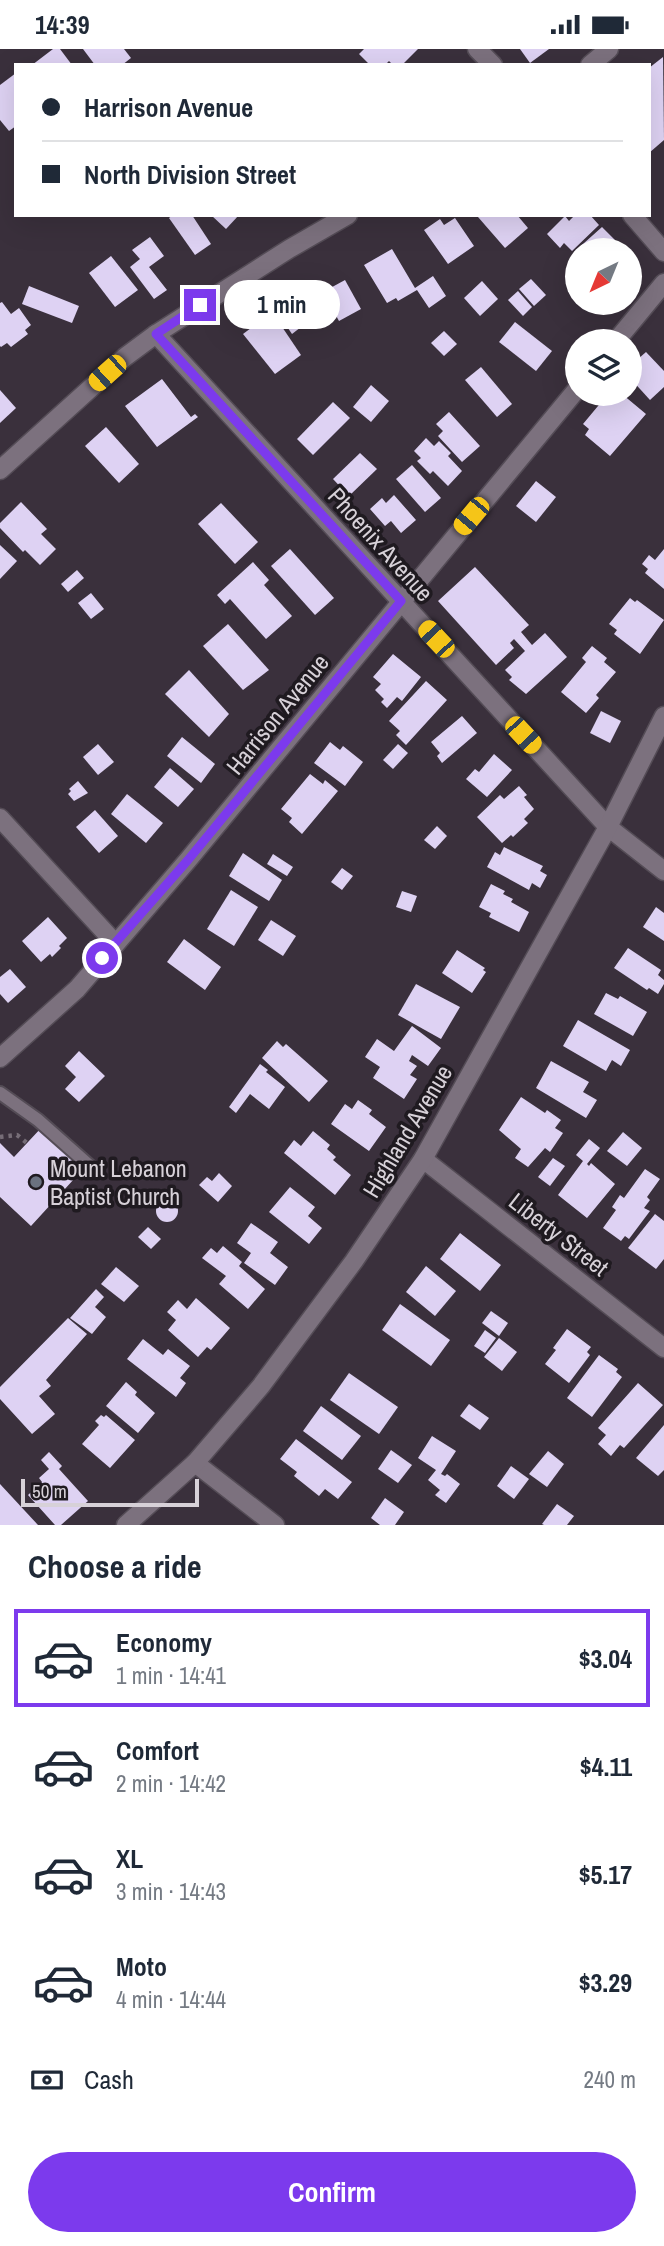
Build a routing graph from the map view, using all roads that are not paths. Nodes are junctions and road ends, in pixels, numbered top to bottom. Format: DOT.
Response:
graph roads {
  1 [pos="477,49"];
  2 [pos="609,49"];
  3 [pos="491,63"];
  4 [pos="592,63"];
  5 [pos="345,217"];
  6 [pos="634,217"];
  7 [pos="664,253"];
  8 [pos="664,283"];
  9 [pos="626,329"];
  10 [pos="156,334"];
  11 [pos="565,404"];
  12 [pos="0,470"];
  13 [pos="401,601"];
  14 [pos="664,716"];
  15 [pos="0,818"];
  16 [pos="608,827"];
  17 [pos="664,871"];
  18 [pos="115,943"];
  19 [pos="0,1058"];
  20 [pos="0,1093"];
  21 [pos="423,1159"];
  22 [pos="91,1167"];
  23 [pos="664,1348"];
  24 [pos="195,1463"];
  25 [pos="126,1525"];
  26 [pos="275,1525"];
  1 -- 3 [label="street"];
  2 -- 4 [label="street"];
  5 -- 10 [label="street"];
  6 -- 7 [label="street"];
  8 -- 9 [label="street"];
  10 -- 12 [label="street"];
  10 -- 13 [label="street, Phoenix Avenue"];
  11 -- 13 [label="street, Harrison Avenue"];
  13 -- 16 [label="street, Phoenix Avenue"];
  13 -- 18 [label="street, Harrison Avenue"];
  14 -- 16 [label="street, Highland Avenue"];
  15 -- 18 [label="street"];
  16 -- 17 [label="street, Phoenix Avenue"];
  16 -- 21 [label="street, Highland Avenue"];
  18 -- 19 [label="street, Harrison Avenue"];
  20 -- 22 [label="lane"];
  21 -- 23 [label="street, Liberty Street"];
  21 -- 24 [label="street, Highland Avenue"];
  24 -- 25 [label="street, Highland Avenue"];
  24 -- 26 [label="street"];
}
